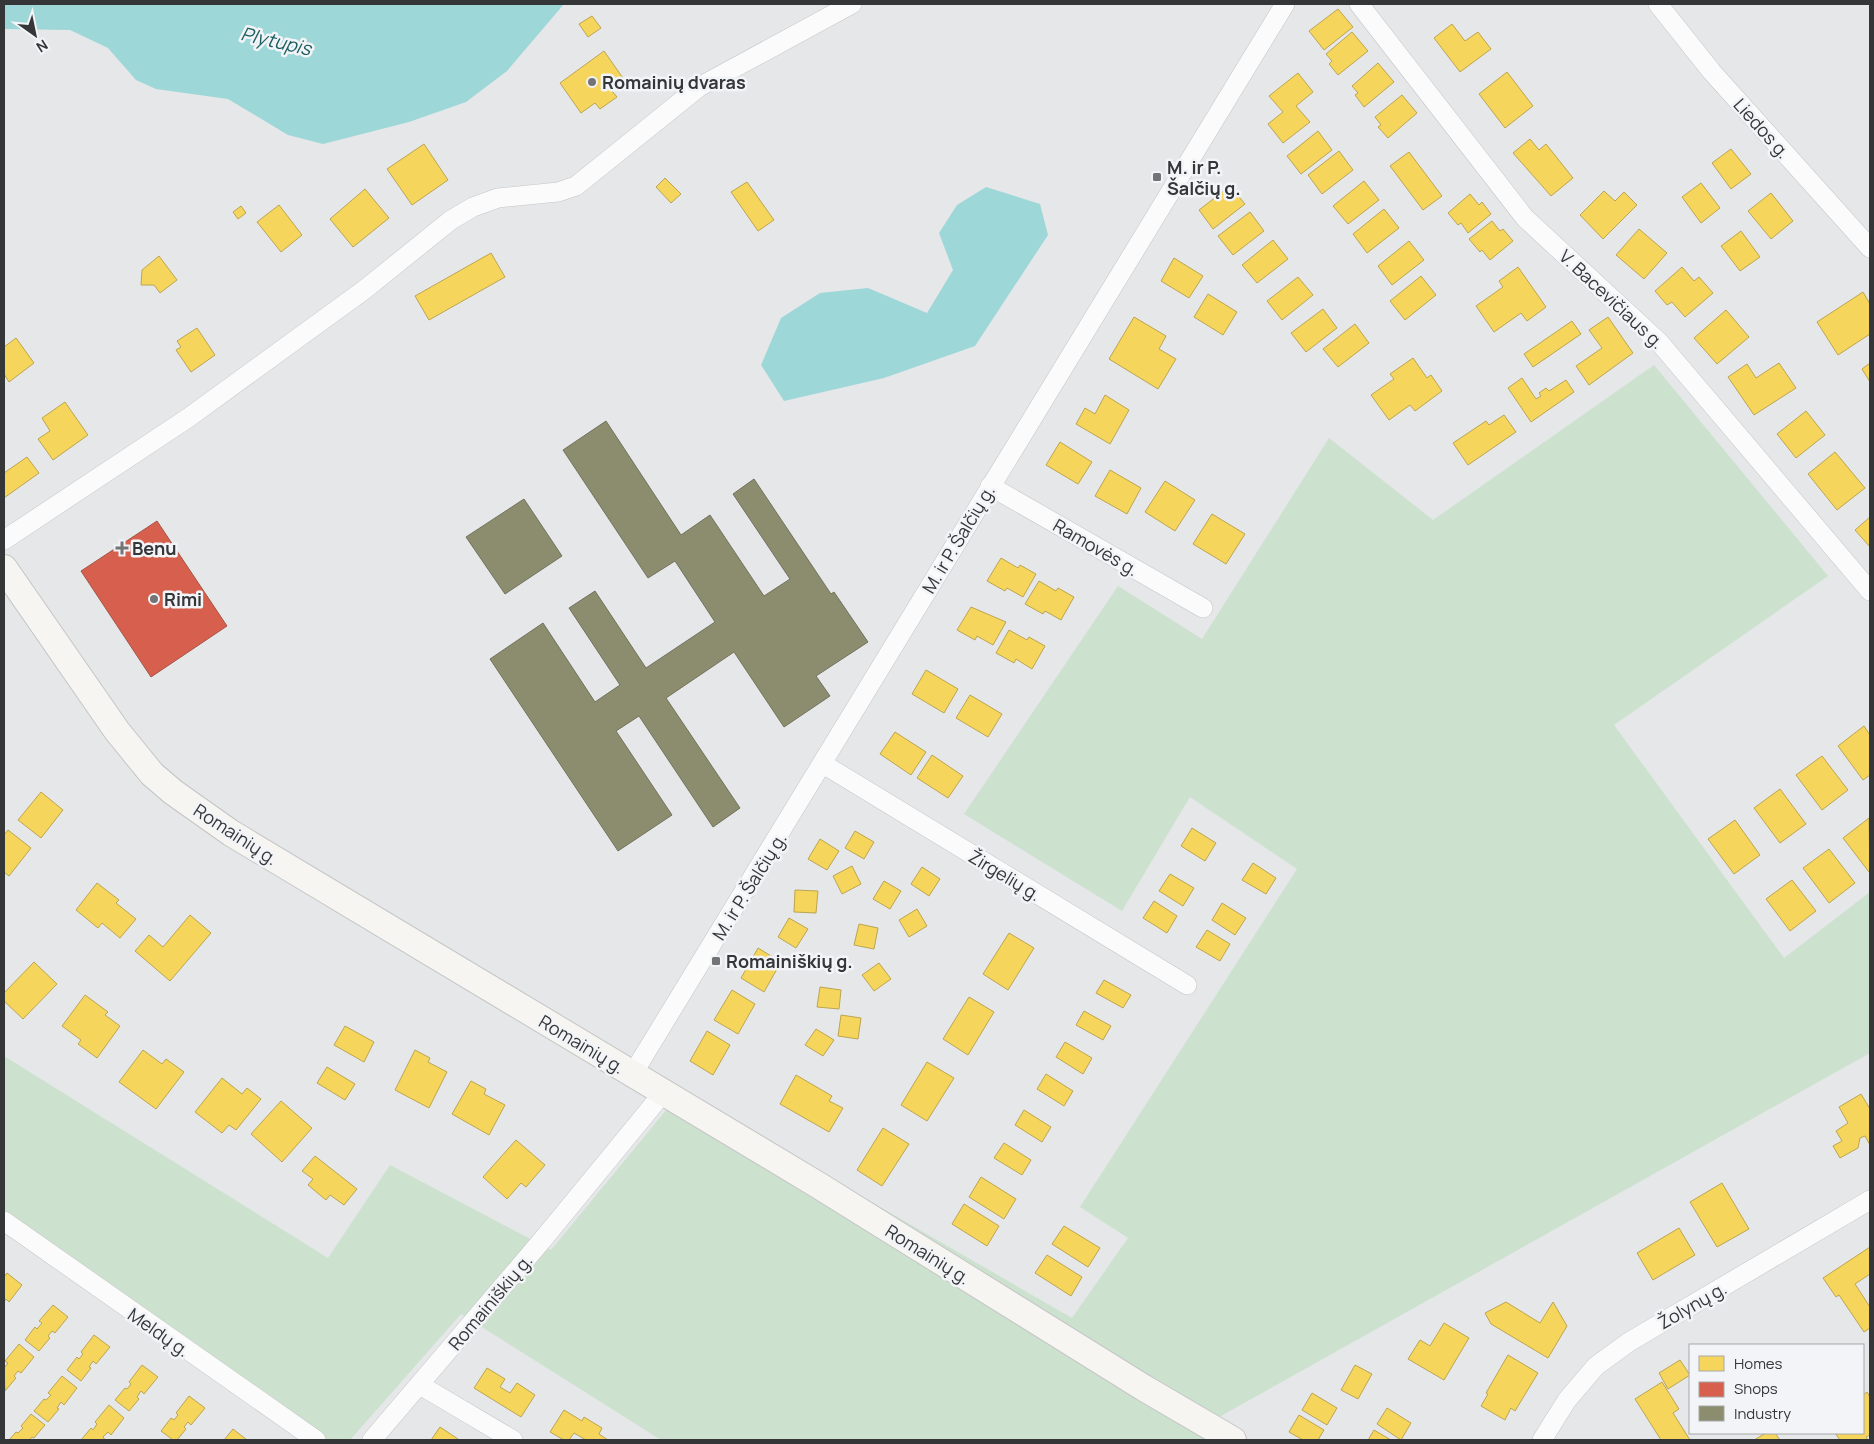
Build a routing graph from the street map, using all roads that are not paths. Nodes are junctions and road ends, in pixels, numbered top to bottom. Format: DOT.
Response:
graph roads {
  1 [pos="852,4"];
  2 [pos="1285,4"];
  3 [pos="1359,4"];
  4 [pos="1658,4"];
  5 [pos="1870,248"];
  6 [pos="990,486"];
  7 [pos="4,540"];
  8 [pos="4,568"];
  9 [pos="1870,591"];
  10 [pos="1203,608"];
  11 [pos="823,764"];
  12 [pos="1187,985"];
  13 [pos="632,1075"];
  14 [pos="663,1094"];
  15 [pos="1870,1200"];
  16 [pos="4,1221"];
  17 [pos="420,1385"];
  18 [pos="316,1440"];
  19 [pos="372,1440"];
  20 [pos="513,1440"];
  21 [pos="1233,1440"];
  22 [pos="1542,1440"];
  1 -- 7 [label="street"];
  2 -- 6 [label="street, M. ir P. Šalčių g."];
  3 -- 9 [label="street, V. Bacevičiaus g."];
  4 -- 5 [label="street, Liedos g."];
  6 -- 10 [label="street, Ramovės g."];
  6 -- 11 [label="street, M. ir P. Šalčių g."];
  8 -- 13 [label="main road, Romainių g."];
  11 -- 12 [label="street, Žirgelių g."];
  11 -- 13 [label="street, M. ir P. Šalčių g."];
  13 -- 14 [label="main road, Romainių g."];
  14 -- 17 [label="street, Romainiškių g."];
  14 -- 21 [label="main road, Romainių g."];
  15 -- 22 [label="street, Žolynų g."];
  16 -- 18 [label="street, Meldų g."];
  17 -- 19 [label="street, Romainiškių g."];
  17 -- 20 [label="street"];
}
